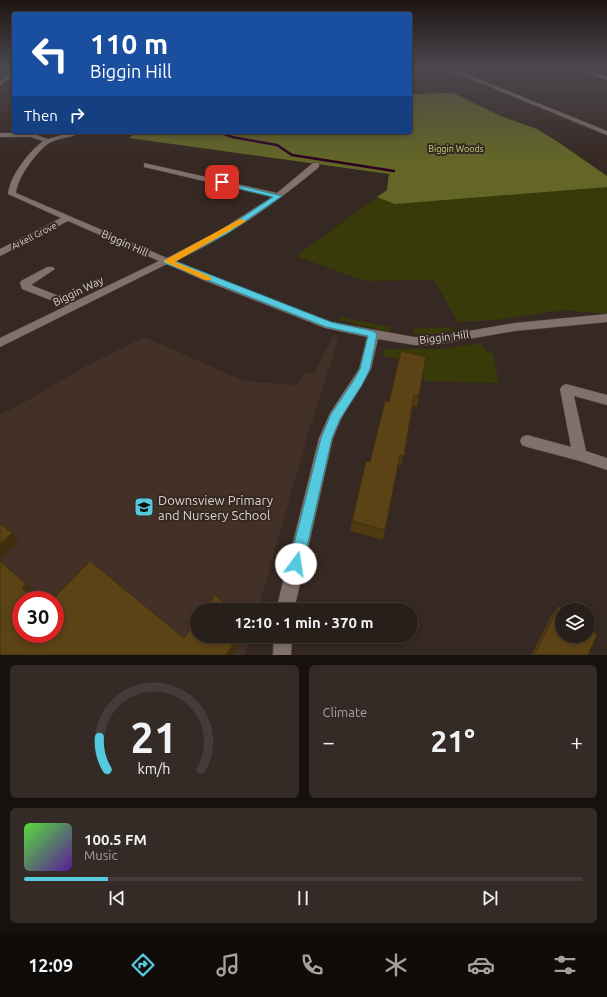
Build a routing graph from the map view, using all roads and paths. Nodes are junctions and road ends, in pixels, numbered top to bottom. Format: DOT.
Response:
graph roads {
  1 [pos="522,99"];
  2 [pos="607,133"];
  3 [pos="73,134"];
  4 [pos="0,135"];
  5 [pos="48,141"];
  6 [pos="147,165"];
  7 [pos="316,165"];
  8 [pos="279,196"];
  9 [pos="68,218"];
  10 [pos="0,253"];
  11 [pos="167,261"];
  12 [pos="50,269"];
  13 [pos="75,306"];
  14 [pos="607,318"];
  15 [pos="373,334"];
  16 [pos="0,343"];
  17 [pos="607,400"];
  18 [pos="527,441"];
  19 [pos="580,455"];
  20 [pos="607,464"];
  21 [pos="287,603"];
  22 [pos="283,643"];
  23 [pos="282,655"];
  1 -- 2 [label="street"];
  3 -- 5 [label="street"];
  4 -- 5 [label="street"];
  5 -- 9 [label="street, Biggin Hill"];
  6 -- 8 [label="street"];
  7 -- 8 [label="street, Biggin Way"];
  8 -- 11 [label="street, Biggin Way"];
  9 -- 10 [label="street, Arkell Grove"];
  9 -- 11 [label="street, Biggin Hill"];
  11 -- 13 [label="street, Biggin Way"];
  11 -- 15 [label="street, Biggin Hill"];
  12 -- 13 [label="street"];
  13 -- 16 [label="street, Biggin Way"];
  14 -- 15 [label="street, Biggin Hill"];
  15 -- 21 [label="street"];
  17 -- 19 [label="street"];
  18 -- 19 [label="street"];
  19 -- 20 [label="street"];
  22 -- 23 [label="street"];
}
